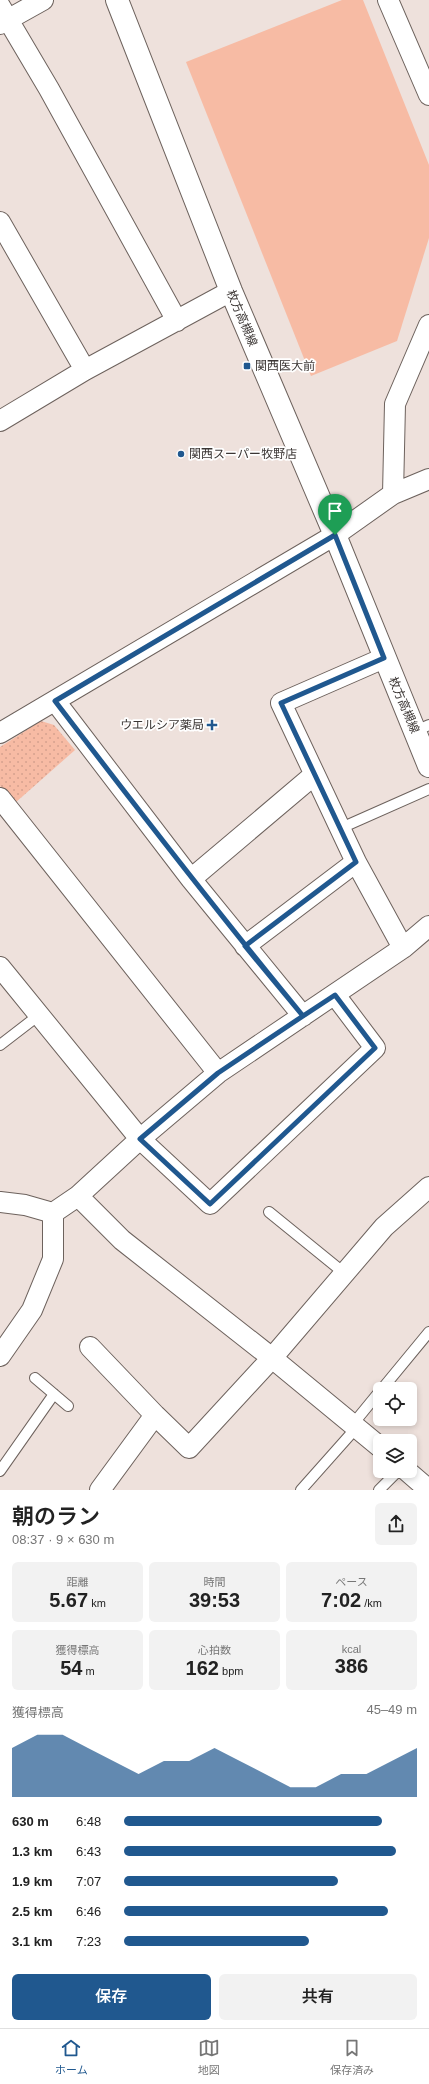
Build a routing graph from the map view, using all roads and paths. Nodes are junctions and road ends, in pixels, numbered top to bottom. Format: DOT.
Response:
graph roads {
  1 [pos="43,0"];
  2 [pos="117,0"];
  3 [pos="388,0"];
  4 [pos="3,17"];
  5 [pos="429,95"];
  6 [pos="0,222"];
  7 [pos="231,291"];
  8 [pos="177,321"];
  9 [pos="429,325"];
  10 [pos="429,361"];
  11 [pos="411,368"];
  12 [pos="85,370"];
  13 [pos="0,421"];
  14 [pos="429,479"];
  15 [pos="393,494"];
  16 [pos="335,535"];
  17 [pos="384,658"];
  18 [pos="55,701"];
  19 [pos="422,728"];
  20 [pos="0,733"];
  21 [pos="429,766"];
  22 [pos="314,775"];
  23 [pos="429,789"];
  24 [pos="0,798"];
  25 [pos="340,828"];
  26 [pos="356,862"];
  27 [pos="191,879"];
  28 [pos="429,926"];
  29 [pos="245,946"];
  30 [pos="403,948"];
  31 [pos="0,967"];
  32 [pos="335,995"];
  33 [pos="39,1015"];
  34 [pos="303,1016"];
  35 [pos="0,1045"];
  36 [pos="218,1073"];
  37 [pos="140,1139"];
  38 [pos="429,1187"];
  39 [pos="78,1196"];
  40 [pos="0,1202"];
  41 [pos="269,1212"];
  42 [pos="53,1213"];
  43 [pos="344,1273"];
  44 [pos="429,1332"];
  45 [pos="90,1347"];
  46 [pos="0,1356"];
  47 [pos="272,1358"];
  48 [pos="35,1378"];
  49 [pos="388,1382"];
  50 [pos="54,1394"];
  51 [pos="373,1401"];
  52 [pos="68,1406"];
  53 [pos="155,1416"];
  54 [pos="355,1425"];
  55 [pos="373,1441"];
  56 [pos="0,1471"];
  57 [pos="391,1478"];
  58 [pos="415,1478"];
  59 [pos="100,1490"];
  60 [pos="302,1490"];
  61 [pos="379,1490"];
  62 [pos="429,1490"];
  1 -- 4 [label="street"];
  2 -- 7 [label="main road, 枚方高槻線"];
  3 -- 5 [label="street"];
  4 -- 8 [label="street"];
  6 -- 12 [label="street"];
  7 -- 8 [label="street"];
  7 -- 16 [label="main road, 枚方高槻線"];
  8 -- 12 [label="street"];
  9 -- 11 [label="street"];
  10 -- 11 [label="street"];
  11 -- 15 [label="street"];
  12 -- 13 [label="street"];
  14 -- 15 [label="street"];
  15 -- 16 [label="street"];
  16 -- 17 [label="main road, 枚方高槻線"];
  16 -- 18 [label="street"];
  17 -- 19 [label="main road, 枚方高槻線"];
  17 -- 22 [label="street"];
  18 -- 20 [label="street"];
  18 -- 27 [label="street"];
  19 -- 21 [label="main road, 枚方高槻線"];
  22 -- 25 [label="street"];
  22 -- 27 [label="street"];
  23 -- 25 [label="lane"];
  24 -- 36 [label="street"];
  25 -- 26 [label="street"];
  26 -- 29 [label="street"];
  26 -- 30 [label="street"];
  27 -- 29 [label="street"];
  28 -- 30 [label="street"];
  29 -- 34 [label="street"];
  30 -- 32 [label="street"];
  31 -- 33 [label="street"];
  32 -- 34 [label="street"];
  32 -- 37 [label="street"];
  33 -- 35 [label="lane"];
  33 -- 37 [label="street"];
  34 -- 36 [label="street"];
  36 -- 37 [label="street"];
  37 -- 39 [label="street"];
  38 -- 43 [label="street"];
  39 -- 42 [label="street"];
  39 -- 47 [label="street"];
  40 -- 42 [label="street"];
  41 -- 43 [label="lane"];
  42 -- 46 [label="street"];
  43 -- 47 [label="street"];
  44 -- 49 [label="lane"];
  45 -- 53 [label="street"];
  47 -- 53 [label="street"];
  47 -- 54 [label="street"];
  48 -- 50 [label="lane"];
  50 -- 52 [label="lane"];
  50 -- 56 [label="lane"];
  51 -- 54 [label="lane"];
  53 -- 59 [label="street"];
  54 -- 55 [label="street"];
  54 -- 60 [label="lane"];
  57 -- 61 [label="lane"];
  58 -- 62 [label="street"];
}
